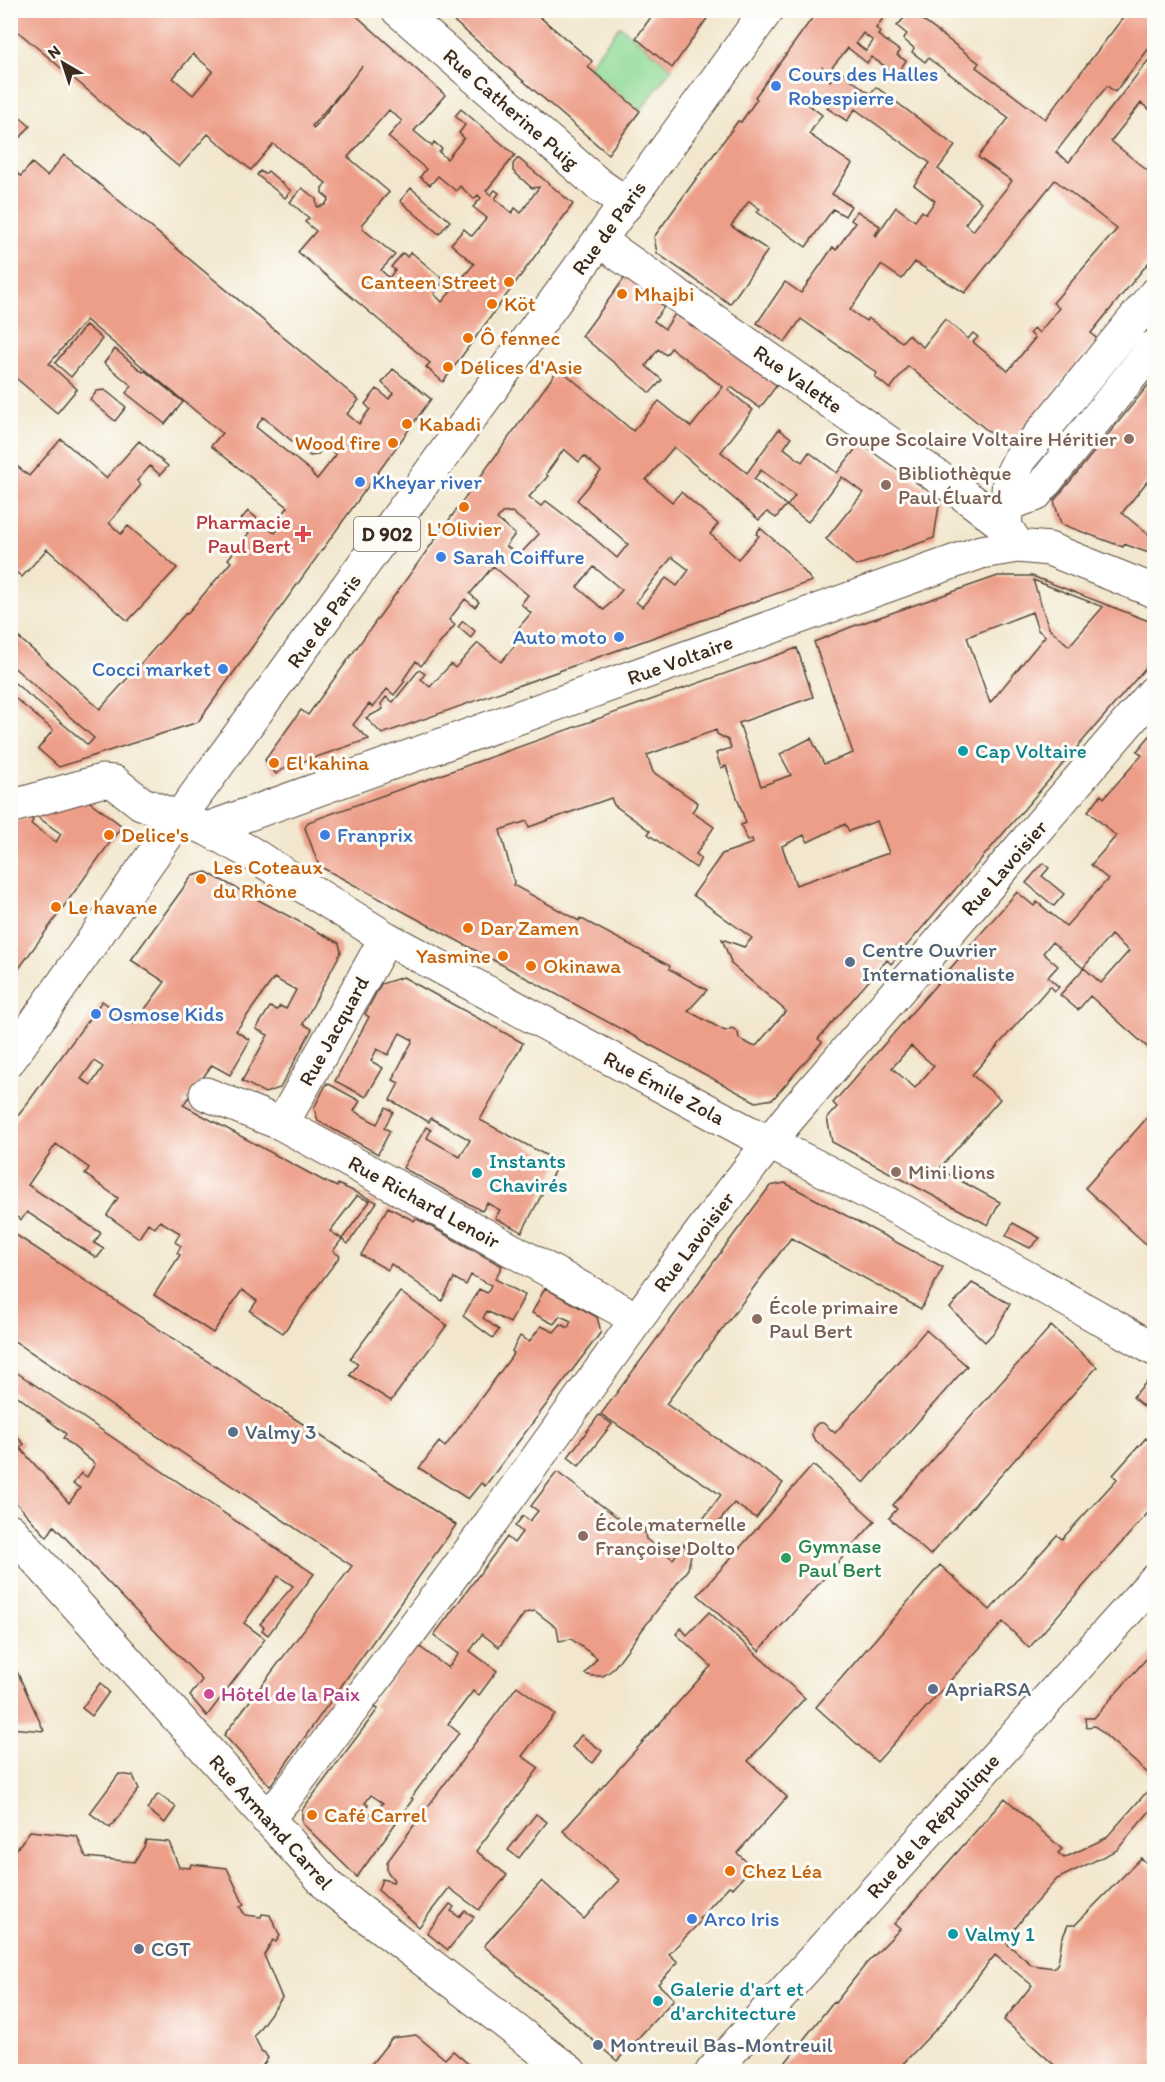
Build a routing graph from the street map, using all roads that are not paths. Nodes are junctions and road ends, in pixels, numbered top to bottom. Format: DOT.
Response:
graph roads {
  1 [pos="398,10"];
  2 [pos="767,10"];
  3 [pos="627,204"];
  4 [pos="600,241"];
  5 [pos="1155,295"];
  6 [pos="1155,347"];
  7 [pos="1010,525"];
  8 [pos="1155,591"];
  9 [pos="1155,692"];
  10 [pos="10,807"];
  11 [pos="193,823"];
  12 [pos="386,938"];
  13 [pos="10,1059"];
  14 [pos="206,1094"];
  15 [pos="282,1124"];
  16 [pos="769,1143"];
  17 [pos="634,1323"];
  18 [pos="1155,1349"];
  19 [pos="10,1530"];
  20 [pos="1155,1581"];
  21 [pos="267,1819"];
  22 [pos="570,2072"];
  23 [pos="712,2072"];
  1 -- 3 [label="street, Rue Catherine Puig"];
  2 -- 3 [label="street, Rue de Paris / D 902"];
  3 -- 4 [label="street, Rue de Paris / D 902"];
  4 -- 7 [label="street, Rue Valette"];
  4 -- 11 [label="street, Rue de Paris / D 902"];
  5 -- 7 [label="street"];
  6 -- 7 [label="street"];
  7 -- 8 [label="street, Rue Voltaire"];
  7 -- 11 [label="street, Rue Voltaire"];
  9 -- 16 [label="street, Rue Lavoisier"];
  10 -- 11 [label="street, Rue Émile Zola"];
  11 -- 12 [label="street, Rue Émile Zola"];
  11 -- 13 [label="street, Rue de Paris / D 902"];
  12 -- 15 [label="street, Rue Jacquard"];
  12 -- 16 [label="street, Rue Émile Zola"];
  14 -- 15 [label="street, Rue Richard Lenoir"];
  15 -- 17 [label="street, Rue Richard Lenoir"];
  16 -- 17 [label="street, Rue Lavoisier"];
  16 -- 18 [label="street, Rue Émile Zola"];
  17 -- 21 [label="street, Rue Lavoisier"];
  19 -- 21 [label="street, Rue Armand Carrel"];
  20 -- 23 [label="street, Rue de la République"];
  21 -- 22 [label="street, Rue Armand Carrel"];
}
